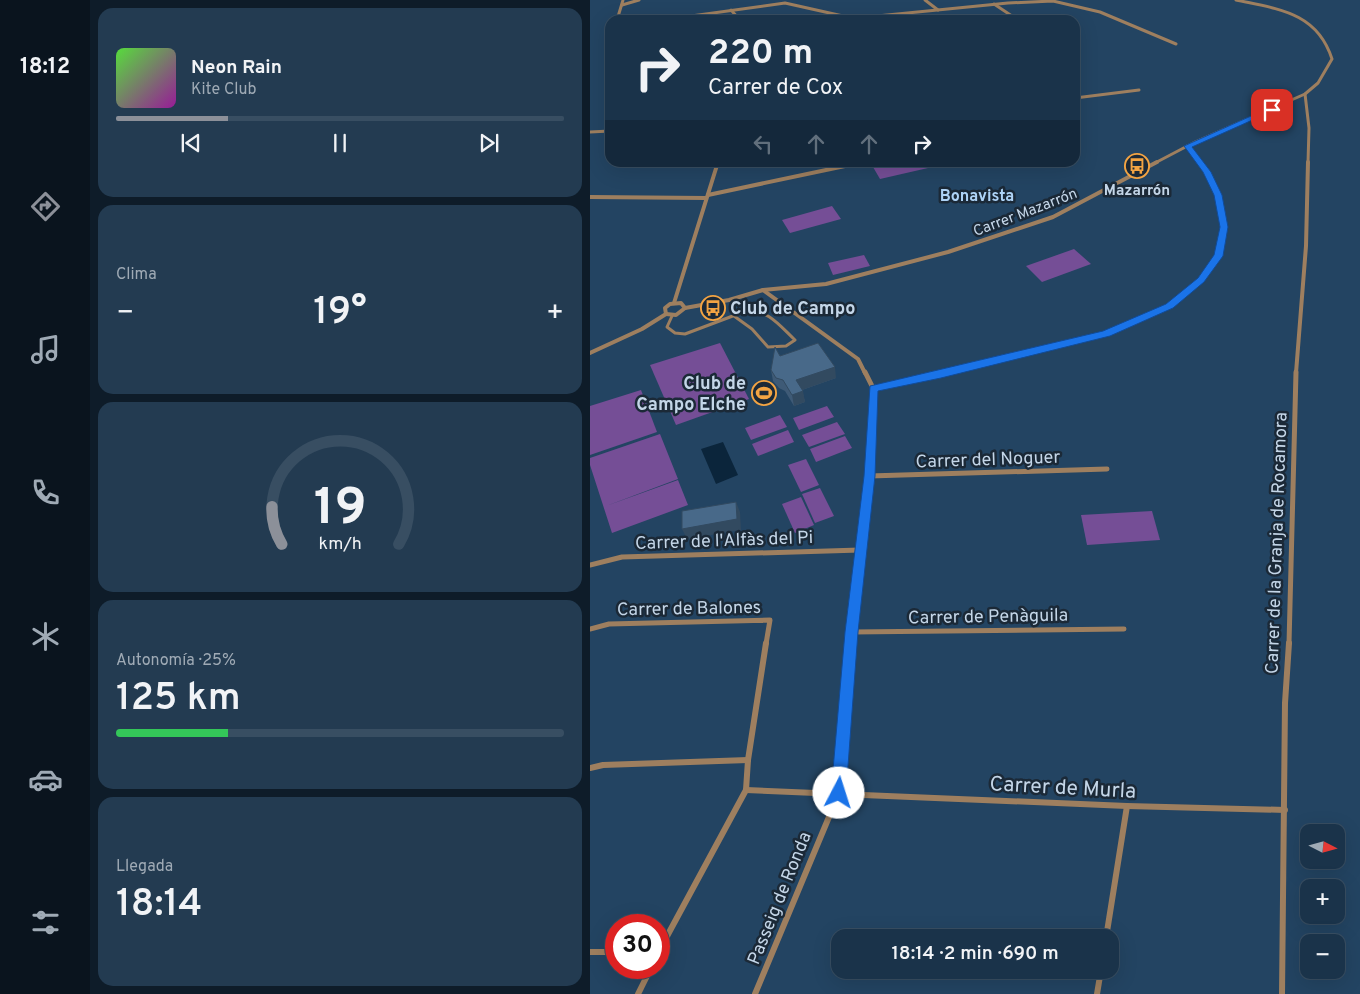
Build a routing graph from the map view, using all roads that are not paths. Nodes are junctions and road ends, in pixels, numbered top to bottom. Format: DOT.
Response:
graph roads {
  1 [pos="623,0"];
  2 [pos="639,0"];
  3 [pos="925,0"];
  4 [pos="1236,0"];
  5 [pos="994,4"];
  6 [pos="622,5"];
  7 [pos="731,10"];
  8 [pos="938,10"];
  9 [pos="619,15"];
  10 [pos="696,15"];
  11 [pos="736,15"];
  12 [pos="839,15"];
  13 [pos="894,15"];
  14 [pos="1010,15"];
  15 [pos="1176,44"];
  16 [pos="1139,90"];
  17 [pos="1305,94"];
  18 [pos="1080,97"];
  19 [pos="605,131"];
  20 [pos="590,132"];
  21 [pos="1187,146"];
  22 [pos="716,167"];
  23 [pos="841,167"];
  24 [pos="707,196"];
  25 [pos="590,197"];
  26 [pos="763,290"];
  27 [pos="674,303"];
  28 [pos="685,308"];
  29 [pos="666,314"];
  30 [pos="672,316"];
  31 [pos="734,316"];
  32 [pos="590,353"];
  33 [pos="873,388"];
  34 [pos="1107,469"];
  35 [pos="869,476"];
  36 [pos="860,550"];
  37 [pos="590,565"];
  38 [pos="590,629"];
  39 [pos="1124,629"];
  40 [pos="852,632"];
  41 [pos="748,760"];
  42 [pos="590,768"];
  43 [pos="746,790"];
  44 [pos="839,793"];
  45 [pos="1127,806"];
  46 [pos="1285,810"];
  47 [pos="1107,929"];
  48 [pos="670,932"];
  49 [pos="590,952"];
  50 [pos="605,952"];
  51 [pos="646,979"];
  52 [pos="1100,979"];
  53 [pos="638,994"];
  54 [pos="755,994"];
  55 [pos="1097,994"];
  56 [pos="1282,994"];
  1 -- 6 [label="street"];
  2 -- 6 [label="street"];
  3 -- 8 [label="street"];
  4 -- 17 [label="street"];
  5 -- 8 [label="street"];
  5 -- 14 [label="street"];
  5 -- 15 [label="street"];
  6 -- 9 [label="street"];
  7 -- 10 [label="street"];
  7 -- 11 [label="street"];
  7 -- 12 [label="street"];
  8 -- 13 [label="street"];
  16 -- 18 [label="street"];
  17 -- 21 [label="street, Carrer Mazarrón"];
  17 -- 46 [label="street, Carrer de la Granja de Rocamora"];
  19 -- 20 [label="street"];
  21 -- 26 [label="street, Carrer Mazarrón"];
  21 -- 33 [label="street"];
  22 -- 24 [label="street"];
  23 -- 24 [label="street"];
  24 -- 25 [label="street"];
  24 -- 27 [label="street"];
  26 -- 28 [label="street"];
  26 -- 33 [label="street, Passeig de Ronda"];
  27 -- 28 [label="street"];
  27 -- 29 [label="street"];
  28 -- 30 [label="street"];
  29 -- 30 [label="street"];
  29 -- 32 [label="street"];
  30 -- 31 [label="lane"];
  31 -- 31 [label="lane"];
  33 -- 35 [label="street, Passeig de Ronda"];
  34 -- 35 [label="street, Carrer del Noguer"];
  35 -- 36 [label="street, Passeig de Ronda"];
  36 -- 37 [label="street, Carrer de l'Alfàs del Pi"];
  36 -- 40 [label="street, Passeig de Ronda"];
  38 -- 41 [label="street, Carrer de Balones"];
  39 -- 40 [label="street, Carrer de Penàguila"];
  40 -- 44 [label="street, Passeig de Ronda"];
  41 -- 42 [label="street"];
  41 -- 43 [label="street, Carrer de Balones"];
  43 -- 44 [label="street"];
  43 -- 48 [label="street, Carrer de Balones"];
  44 -- 45 [label="street, Carrer de Murla"];
  44 -- 54 [label="street, Passeig de Ronda"];
  45 -- 46 [label="street, Carrer de Murla"];
  45 -- 47 [label="street"];
  46 -- 56 [label="street, Carrer de la Granja de Rocamora"];
  49 -- 50 [label="street"];
  51 -- 53 [label="street"];
  52 -- 55 [label="street"];
}
